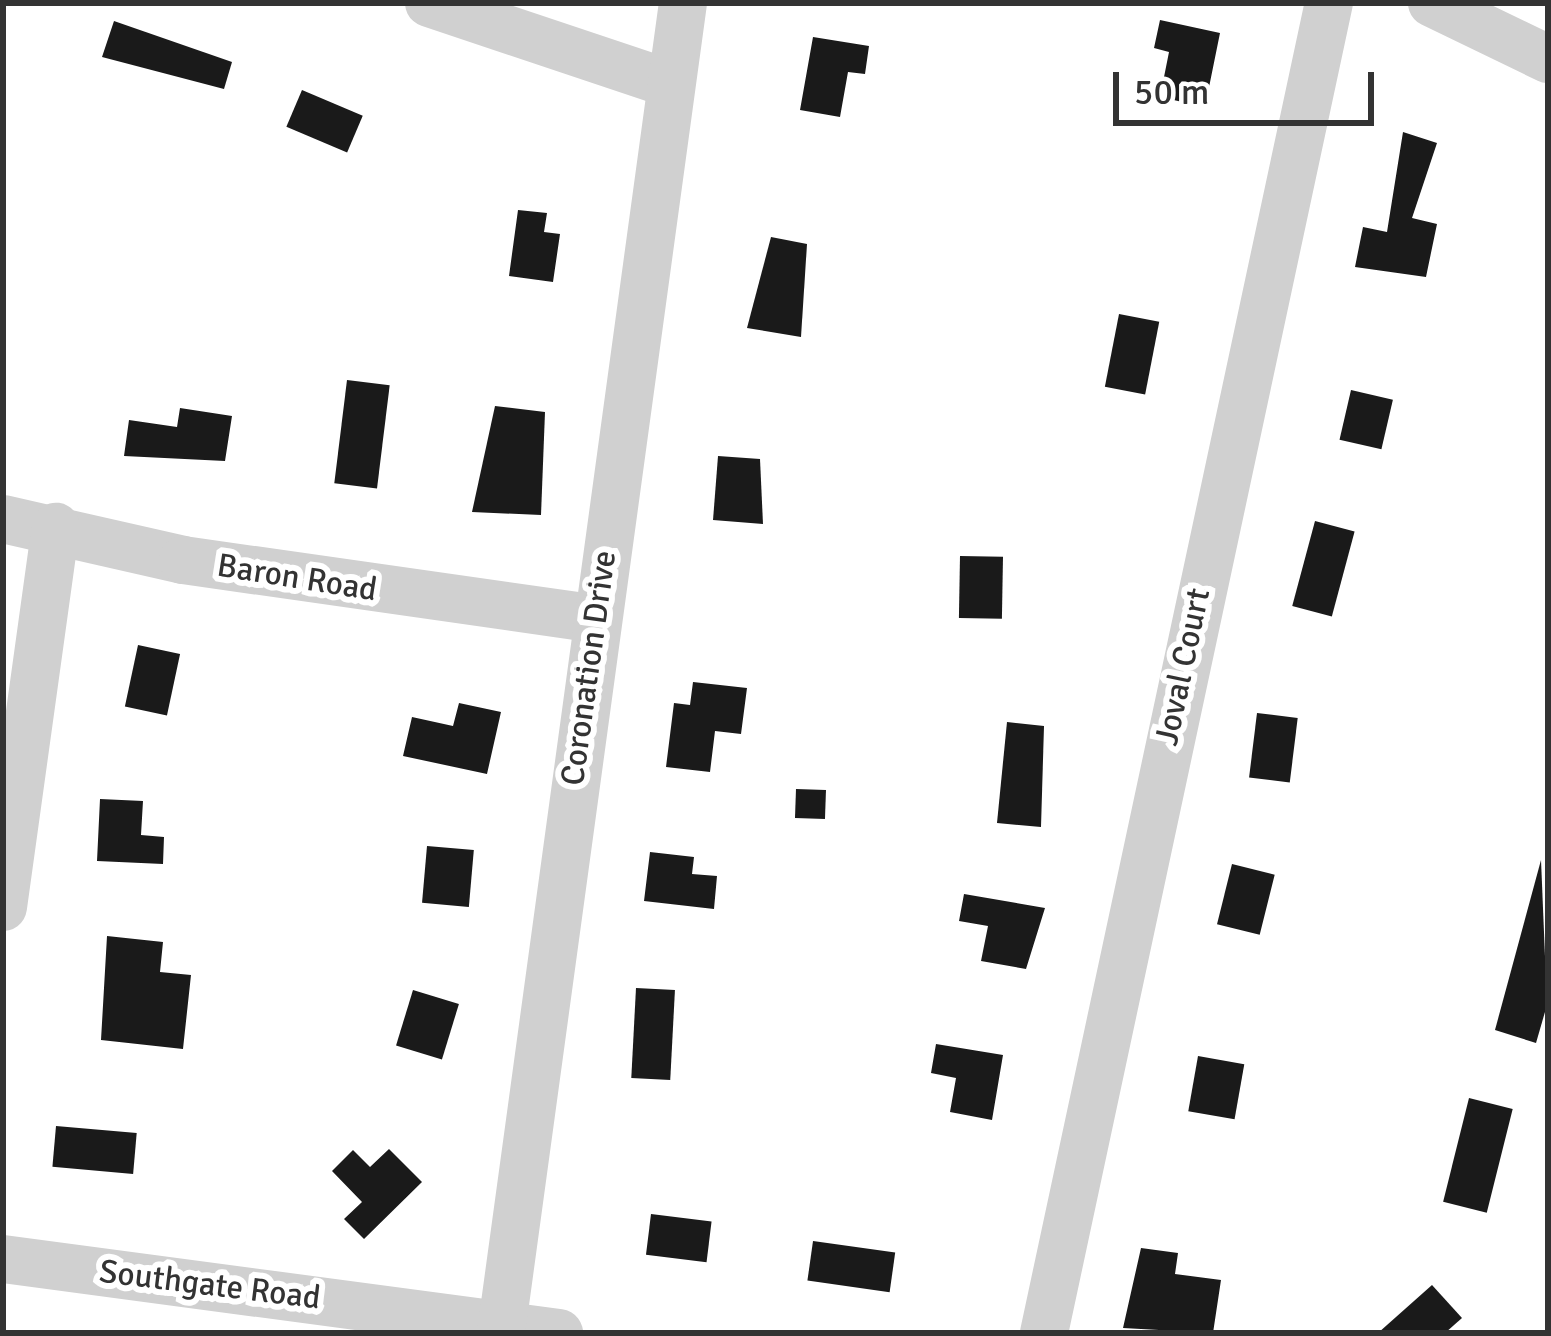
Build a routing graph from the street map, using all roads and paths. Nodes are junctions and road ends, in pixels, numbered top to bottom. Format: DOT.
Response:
graph roads {
  1 [pos="429,3"];
  2 [pos="682,3"];
  3 [pos="1329,3"];
  4 [pos="1432,3"];
  5 [pos="1548,59"];
  6 [pos="670,84"];
  7 [pos="3,519"];
  8 [pos="56,527"];
  9 [pos="595,620"];
  10 [pos="3,907"];
  11 [pos="3,1259"];
  12 [pos="501,1328"];
  13 [pos="559,1333"];
  14 [pos="1044,1333"];
  1 -- 6 [label="street"];
  2 -- 6 [label="street, Coronation Drive"];
  3 -- 14 [label="street, Joval Court"];
  4 -- 5 [label="street"];
  6 -- 9 [label="street, Coronation Drive"];
  7 -- 8 [label="street, Baron Road"];
  8 -- 9 [label="street, Baron Road"];
  8 -- 10 [label="street"];
  9 -- 12 [label="street, Coronation Drive"];
  11 -- 12 [label="street, Southgate Road"];
  12 -- 13 [label="street, Southgate Road"];
}
